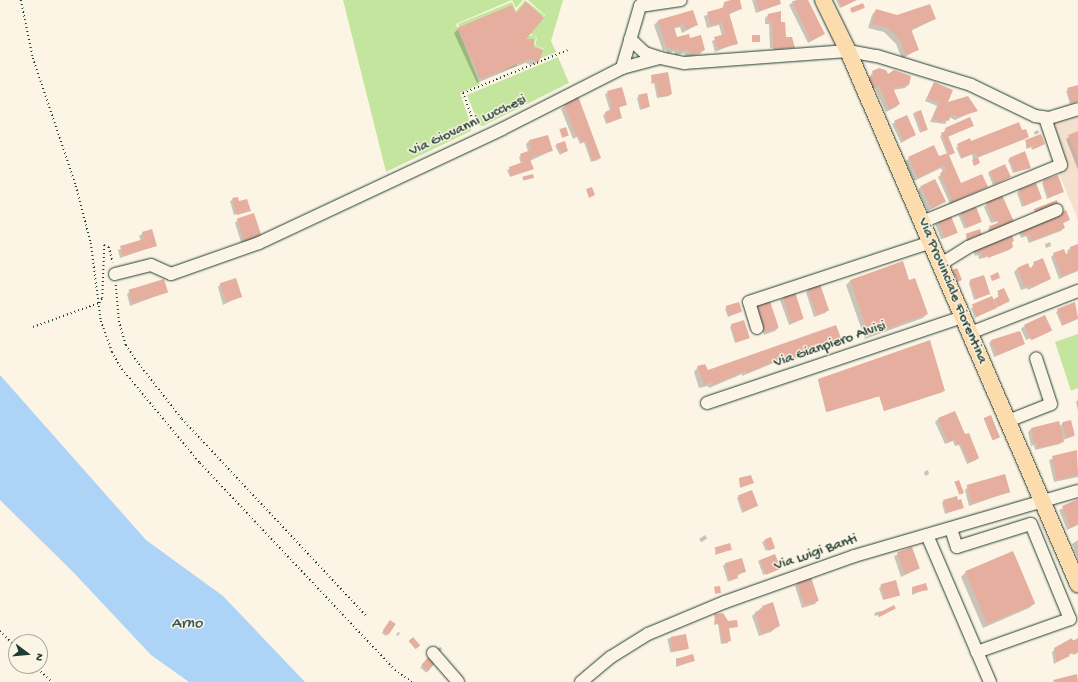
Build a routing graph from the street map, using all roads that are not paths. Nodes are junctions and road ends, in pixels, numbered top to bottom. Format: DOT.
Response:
graph roads {
  1 [pos="681,0"];
  2 [pos="823,0"];
  3 [pos="630,39"];
  4 [pos="848,51"];
  5 [pos="660,58"];
  6 [pos="622,68"];
  7 [pos="1078,109"];
  8 [pos="1045,118"];
  9 [pos="1057,210"];
  10 [pos="922,222"];
  11 [pos="931,242"];
  12 [pos="940,264"];
  13 [pos="115,274"];
  14 [pos="1078,291"];
  15 [pos="963,317"];
  16 [pos="757,328"];
  17 [pos="970,333"];
  18 [pos="1036,358"];
  19 [pos="707,403"];
  20 [pos="1008,421"];
  21 [pos="1078,491"];
  22 [pos="1042,500"];
  23 [pos="951,529"];
  24 [pos="927,535"];
  25 [pos="1078,584"];
  26 [pos="1074,617"];
  27 [pos="977,652"];
  28 [pos="433,653"];
  29 [pos="458,682"];
  30 [pos="581,682"];
  31 [pos="990,682"];
  1 -- 3 [label="street"];
  2 -- 4 [label="main road, Via Provinciale Fiorentina"];
  3 -- 5 [label="street"];
  3 -- 6 [label="street"];
  4 -- 5 [label="street, Via Giovanni Lucchesi"];
  4 -- 8 [label="street, Via Giovanni Lucchesi"];
  4 -- 10 [label="main road, Via Provinciale Fiorentina"];
  5 -- 6 [label="street, Via Giovanni Lucchesi"];
  6 -- 13 [label="street, Via Giovanni Lucchesi"];
  7 -- 8 [label="street"];
  8 -- 10 [label="street"];
  9 -- 12 [label="street"];
  10 -- 11 [label="main road, Via Provinciale Fiorentina"];
  11 -- 12 [label="main road, Via Provinciale Fiorentina"];
  11 -- 16 [label="street"];
  12 -- 15 [label="main road, Via Provinciale Fiorentina"];
  14 -- 17 [label="street"];
  15 -- 17 [label="main road, Via Provinciale Fiorentina"];
  15 -- 19 [label="street, Via Gianpiero Alvisi"];
  17 -- 20 [label="main road, Via Provinciale Fiorentina"];
  18 -- 20 [label="street"];
  20 -- 22 [label="main road, Via Provinciale Fiorentina"];
  21 -- 22 [label="street, Via Luigi Banti"];
  22 -- 23 [label="street, Via Luigi Banti"];
  22 -- 25 [label="main road, Via Provinciale Fiorentina"];
  23 -- 24 [label="street, Via Luigi Banti"];
  23 -- 26 [label="street"];
  24 -- 27 [label="street"];
  24 -- 30 [label="street, Via Luigi Banti"];
  26 -- 27 [label="street"];
  27 -- 31 [label="street"];
  28 -- 29 [label="street"];
}
